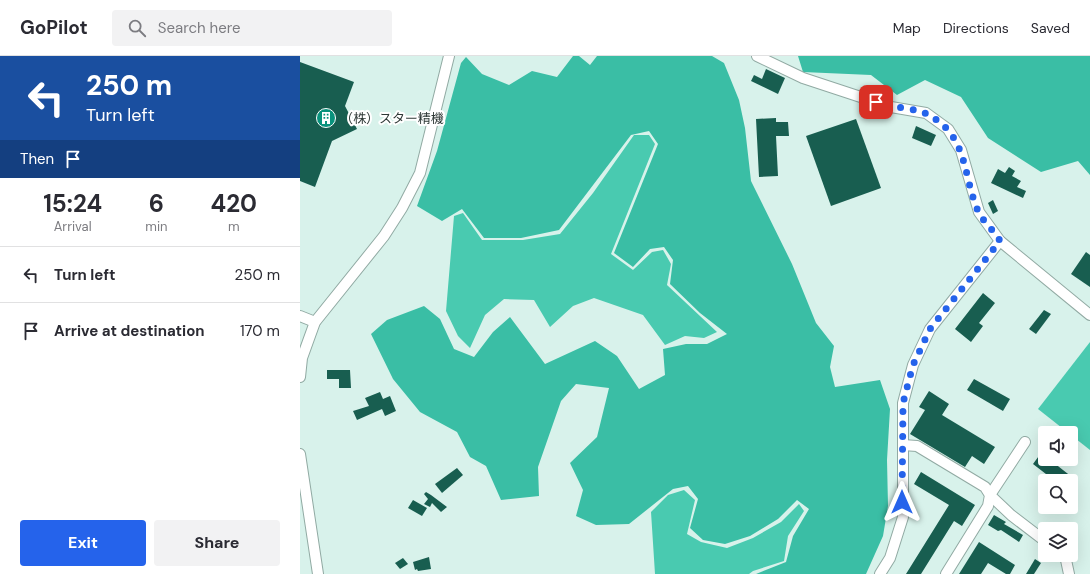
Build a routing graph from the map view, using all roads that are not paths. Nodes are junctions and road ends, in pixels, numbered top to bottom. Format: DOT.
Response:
graph roads {
  1 [pos="449,56"];
  2 [pos="757,56"];
  3 [pos="1000,241"];
  4 [pos="1090,314"];
  5 [pos="300,316"];
  6 [pos="315,322"];
  7 [pos="300,377"];
  8 [pos="1024,442"];
  9 [pos="902,445"];
  10 [pos="300,454"];
  11 [pos="990,495"];
  12 [pos="1038,536"];
  13 [pos="1066,562"];
  14 [pos="318,574"];
  15 [pos="880,574"];
  16 [pos="946,574"];
  17 [pos="1069,574"];
  1 -- 6 [label="street"];
  2 -- 3 [label="street"];
  3 -- 4 [label="street"];
  3 -- 9 [label="street"];
  5 -- 6 [label="street"];
  6 -- 7 [label="street"];
  8 -- 11 [label="street"];
  9 -- 11 [label="street"];
  9 -- 15 [label="street"];
  10 -- 14 [label="street"];
  11 -- 12 [label="street"];
  11 -- 16 [label="street"];
  13 -- 17 [label="street"];
}
